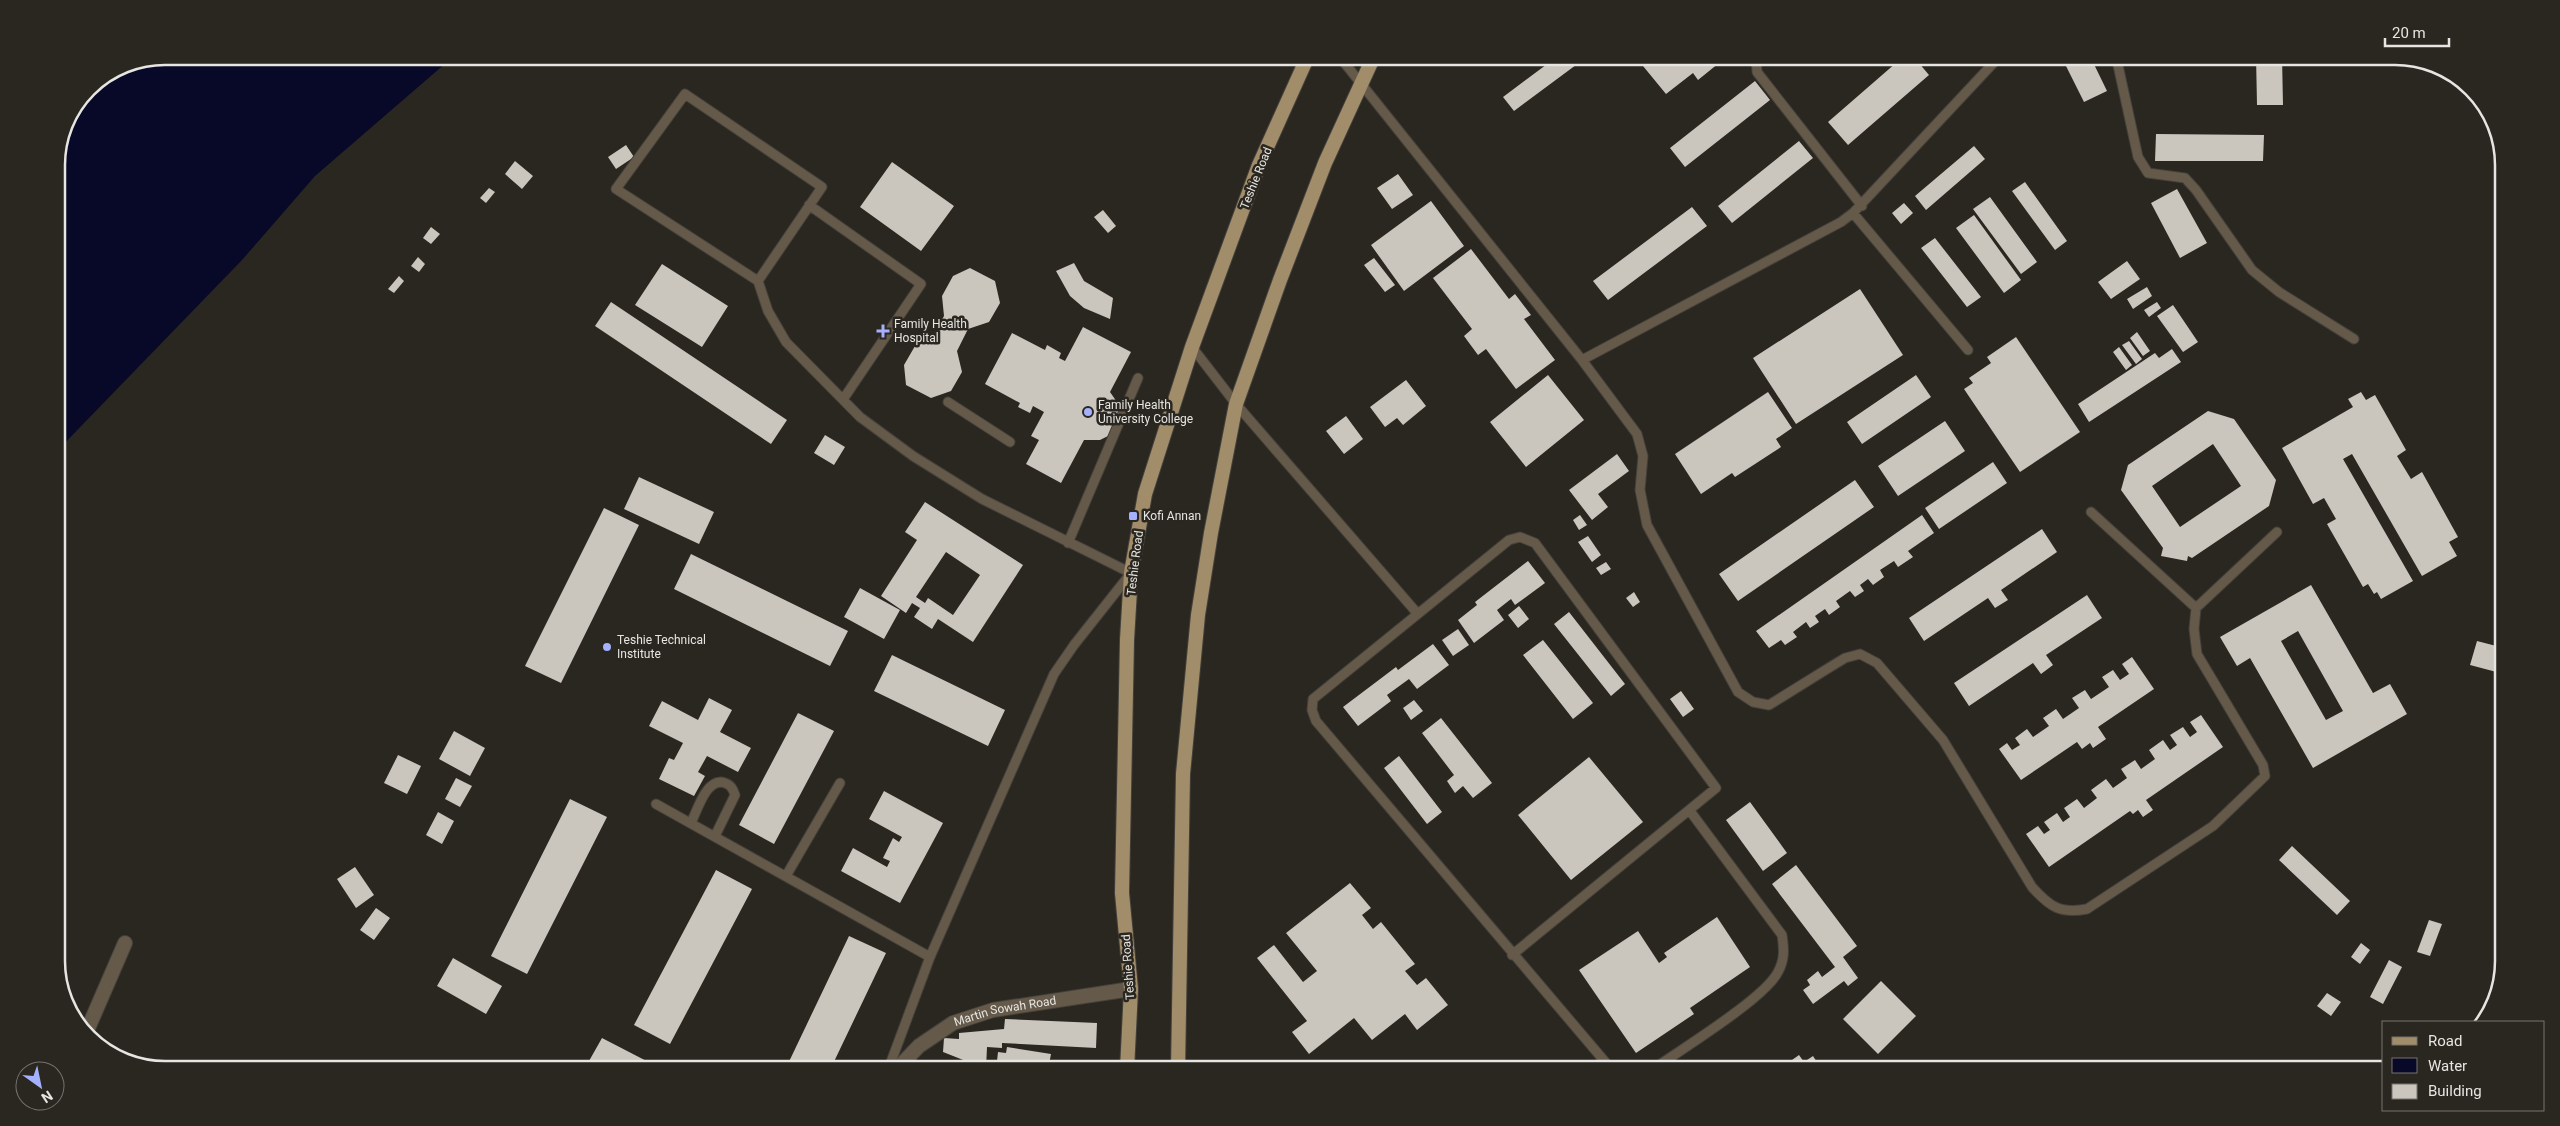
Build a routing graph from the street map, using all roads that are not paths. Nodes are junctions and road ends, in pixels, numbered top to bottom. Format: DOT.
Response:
graph roads {
  1 [pos="1304,65"];
  2 [pos="1346,65"];
  3 [pos="1370,65"];
  4 [pos="1757,65"];
  5 [pos="1992,65"];
  6 [pos="2118,65"];
  7 [pos="1361,84"];
  8 [pos="809,205"];
  9 [pos="1862,206"];
  10 [pos="1853,213"];
  11 [pos="758,281"];
  12 [pos="2354,339"];
  13 [pos="1192,347"];
  14 [pos="1968,350"];
  15 [pos="1582,360"];
  16 [pos="1138,378"];
  17 [pos="844,398"];
  18 [pos="948,402"];
  19 [pos="1236,404"];
  20 [pos="1010,442"];
  21 [pos="2092,512"];
  22 [pos="2277,532"];
  23 [pos="1068,543"];
  24 [pos="1131,572"];
  25 [pos="2196,608"];
  26 [pos="1417,613"];
  27 [pos="840,783"];
  28 [pos="656,804"];
  29 [pos="1690,811"];
  30 [pos="691,823"];
  31 [pos="715,836"];
  32 [pos="786,876"];
  33 [pos="125,943"];
  34 [pos="1512,955"];
  35 [pos="930,957"];
  36 [pos="1131,989"];
  37 [pos="89,1026"];
  38 [pos="891,1061"];
  39 [pos="905,1061"];
  40 [pos="1127,1061"];
  41 [pos="1178,1061"];
  42 [pos="1604,1061"];
  43 [pos="1665,1061"];
  1 -- 13 [label="main road, Teshie Road"];
  2 -- 7 [label="lane"];
  3 -- 7 [label="main road"];
  4 -- 9 [label="lane"];
  5 -- 9 [label="lane"];
  6 -- 12 [label="lane"];
  7 -- 15 [label="lane"];
  7 -- 19 [label="main road"];
  8 -- 11 [label="lane"];
  8 -- 11 [label="lane"];
  8 -- 17 [label="lane"];
  9 -- 10 [label="lane"];
  10 -- 14 [label="lane"];
  10 -- 15 [label="lane"];
  11 -- 17 [label="lane"];
  13 -- 19 [label="lane"];
  13 -- 24 [label="main road, Teshie Road"];
  15 -- 25 [label="lane"];
  16 -- 23 [label="lane"];
  17 -- 23 [label="lane"];
  18 -- 20 [label="lane"];
  19 -- 26 [label="lane"];
  19 -- 41 [label="main road"];
  21 -- 25 [label="lane"];
  22 -- 25 [label="lane"];
  23 -- 24 [label="lane"];
  24 -- 35 [label="lane"];
  24 -- 36 [label="main road, Teshie Road"];
  26 -- 29 [label="lane"];
  26 -- 34 [label="lane"];
  27 -- 32 [label="lane"];
  28 -- 30 [label="lane"];
  29 -- 34 [label="lane"];
  29 -- 43 [label="lane"];
  30 -- 31 [label="lane"];
  30 -- 31 [label="lane"];
  31 -- 32 [label="lane"];
  32 -- 35 [label="lane"];
  33 -- 37 [label="street"];
  34 -- 42 [label="lane"];
  35 -- 38 [label="lane"];
  36 -- 39 [label="street, Martin Sowah Road"];
  36 -- 40 [label="main road, Teshie Road"];
}
